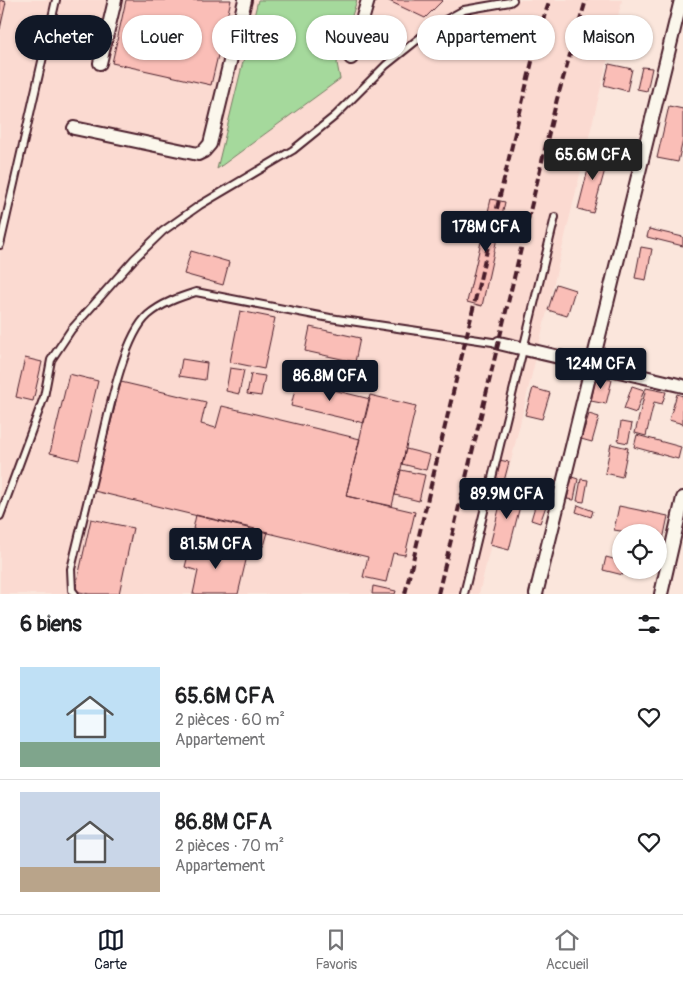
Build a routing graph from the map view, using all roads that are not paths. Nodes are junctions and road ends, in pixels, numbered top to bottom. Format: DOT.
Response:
graph roads {
  1 [pos="56,0"];
  2 [pos="115,0"];
  3 [pos="245,0"];
  4 [pos="368,0"];
  5 [pos="513,0"];
  6 [pos="681,0"];
  7 [pos="364,15"];
  8 [pos="100,63"];
  9 [pos="74,128"];
  10 [pos="555,217"];
  11 [pos="0,245"];
  12 [pos="498,343"];
  13 [pos="523,348"];
  14 [pos="592,365"];
  15 [pos="683,386"];
  16 [pos="683,498"];
  17 [pos="0,516"];
  18 [pos="75,594"];
  19 [pos="464,594"];
  20 [pos="536,594"];
  21 [pos="660,594"];
  1 -- 11 [label="lane"];
  2 -- 8 [label="street"];
  3 -- 9 [label="street"];
  4 -- 7 [label="street"];
  5 -- 17 [label="lane"];
  6 -- 14 [label="street"];
  10 -- 13 [label="lane"];
  12 -- 13 [label="street"];
  12 -- 18 [label="lane"];
  13 -- 14 [label="street"];
  13 -- 19 [label="lane"];
  14 -- 15 [label="street"];
  14 -- 20 [label="street"];
  16 -- 21 [label="street"];
}
